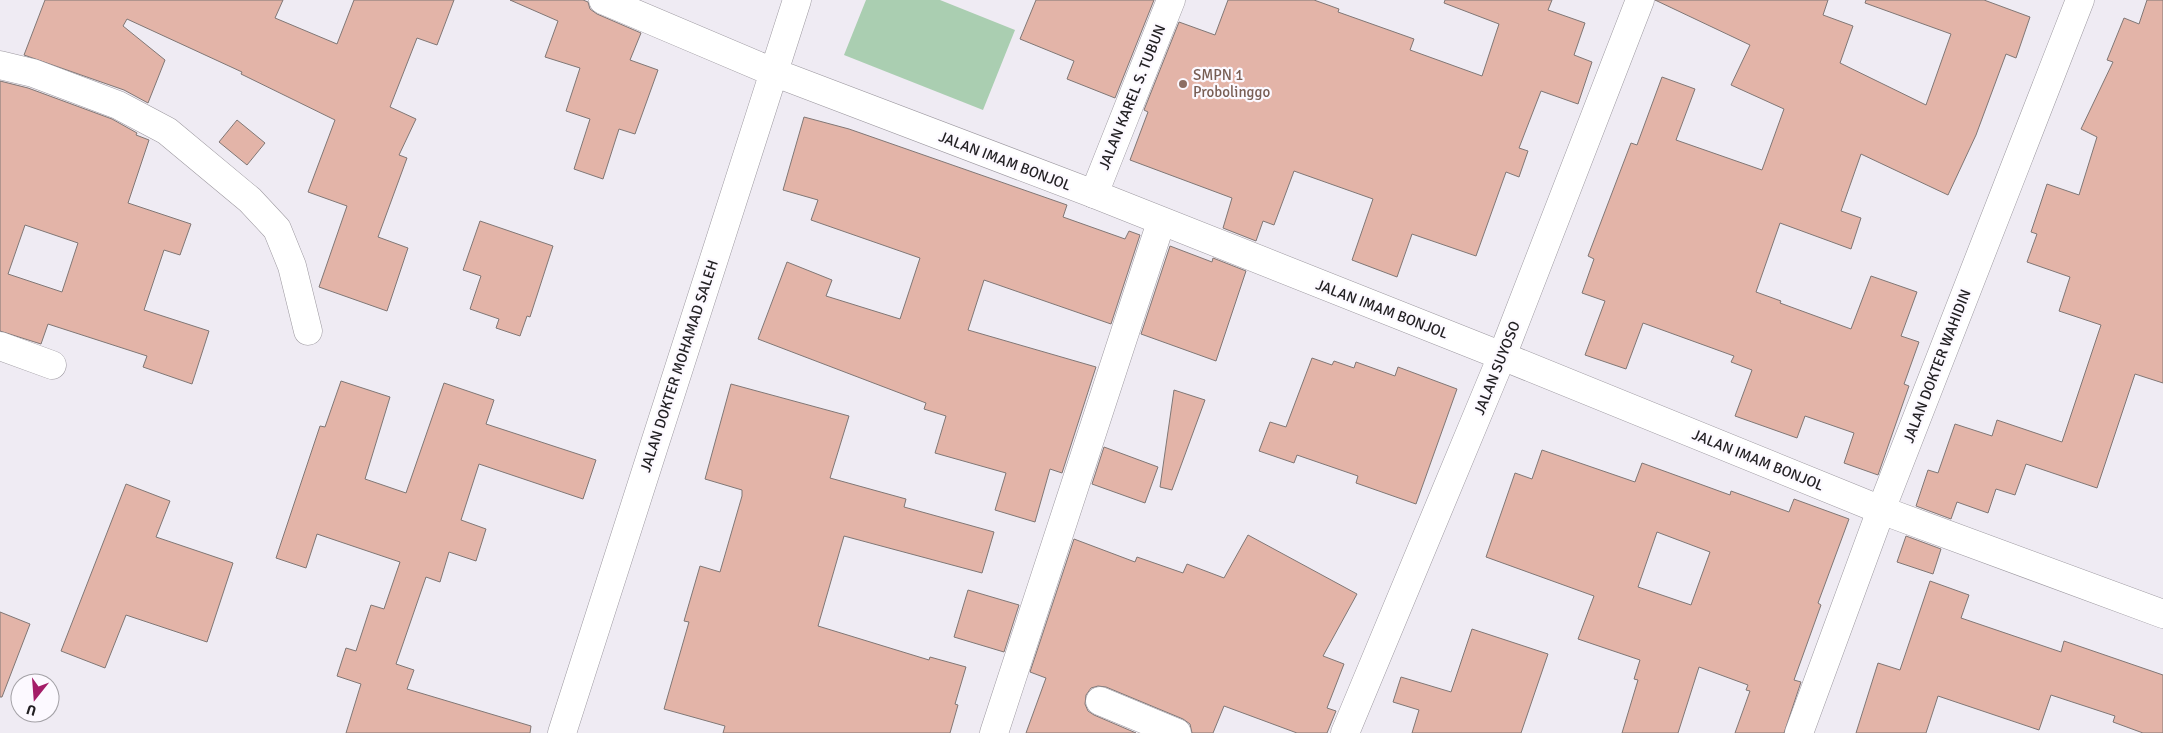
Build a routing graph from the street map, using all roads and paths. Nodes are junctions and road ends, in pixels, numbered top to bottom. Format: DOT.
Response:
graph roads {
  1 [pos="603,0"];
  2 [pos="797,0"];
  3 [pos="1171,0"];
  4 [pos="1640,0"];
  5 [pos="2080,0"];
  6 [pos="0,65"];
  7 [pos="773,72"];
  8 [pos="1094,194"];
  9 [pos="1161,222"];
  10 [pos="308,331"];
  11 [pos="0,346"];
  12 [pos="1502,356"];
  13 [pos="52,365"];
  14 [pos="1881,510"];
  15 [pos="2163,614"];
  16 [pos="1100,701"];
  17 [pos="562,733"];
  18 [pos="994,733"];
  19 [pos="1176,733"];
  20 [pos="1346,733"];
  21 [pos="1799,733"];
  1 -- 7 [label="street, JALAN IMAM BONJOL"];
  2 -- 7 [label="street, JALAN DOKTER MOHAMAD SALEH"];
  3 -- 8 [label="street, JALAN KAREL S. TUBUN"];
  4 -- 12 [label="street, JALAN SUYOSO"];
  5 -- 14 [label="street, JALAN DOKTER WAHIDIN"];
  6 -- 10 [label="street"];
  7 -- 8 [label="street, JALAN IMAM BONJOL"];
  7 -- 17 [label="street, JALAN DOKTER MOHAMAD SALEH"];
  8 -- 9 [label="street, JALAN IMAM BONJOL"];
  9 -- 12 [label="street, JALAN IMAM BONJOL"];
  9 -- 18 [label="street"];
  11 -- 13 [label="street"];
  12 -- 14 [label="street, JALAN IMAM BONJOL"];
  12 -- 20 [label="street, JALAN SUYOSO"];
  14 -- 15 [label="street, JALAN IMAM BONJOL"];
  14 -- 21 [label="street, JALAN DOKTER WAHIDIN"];
  16 -- 19 [label="street"];
}
